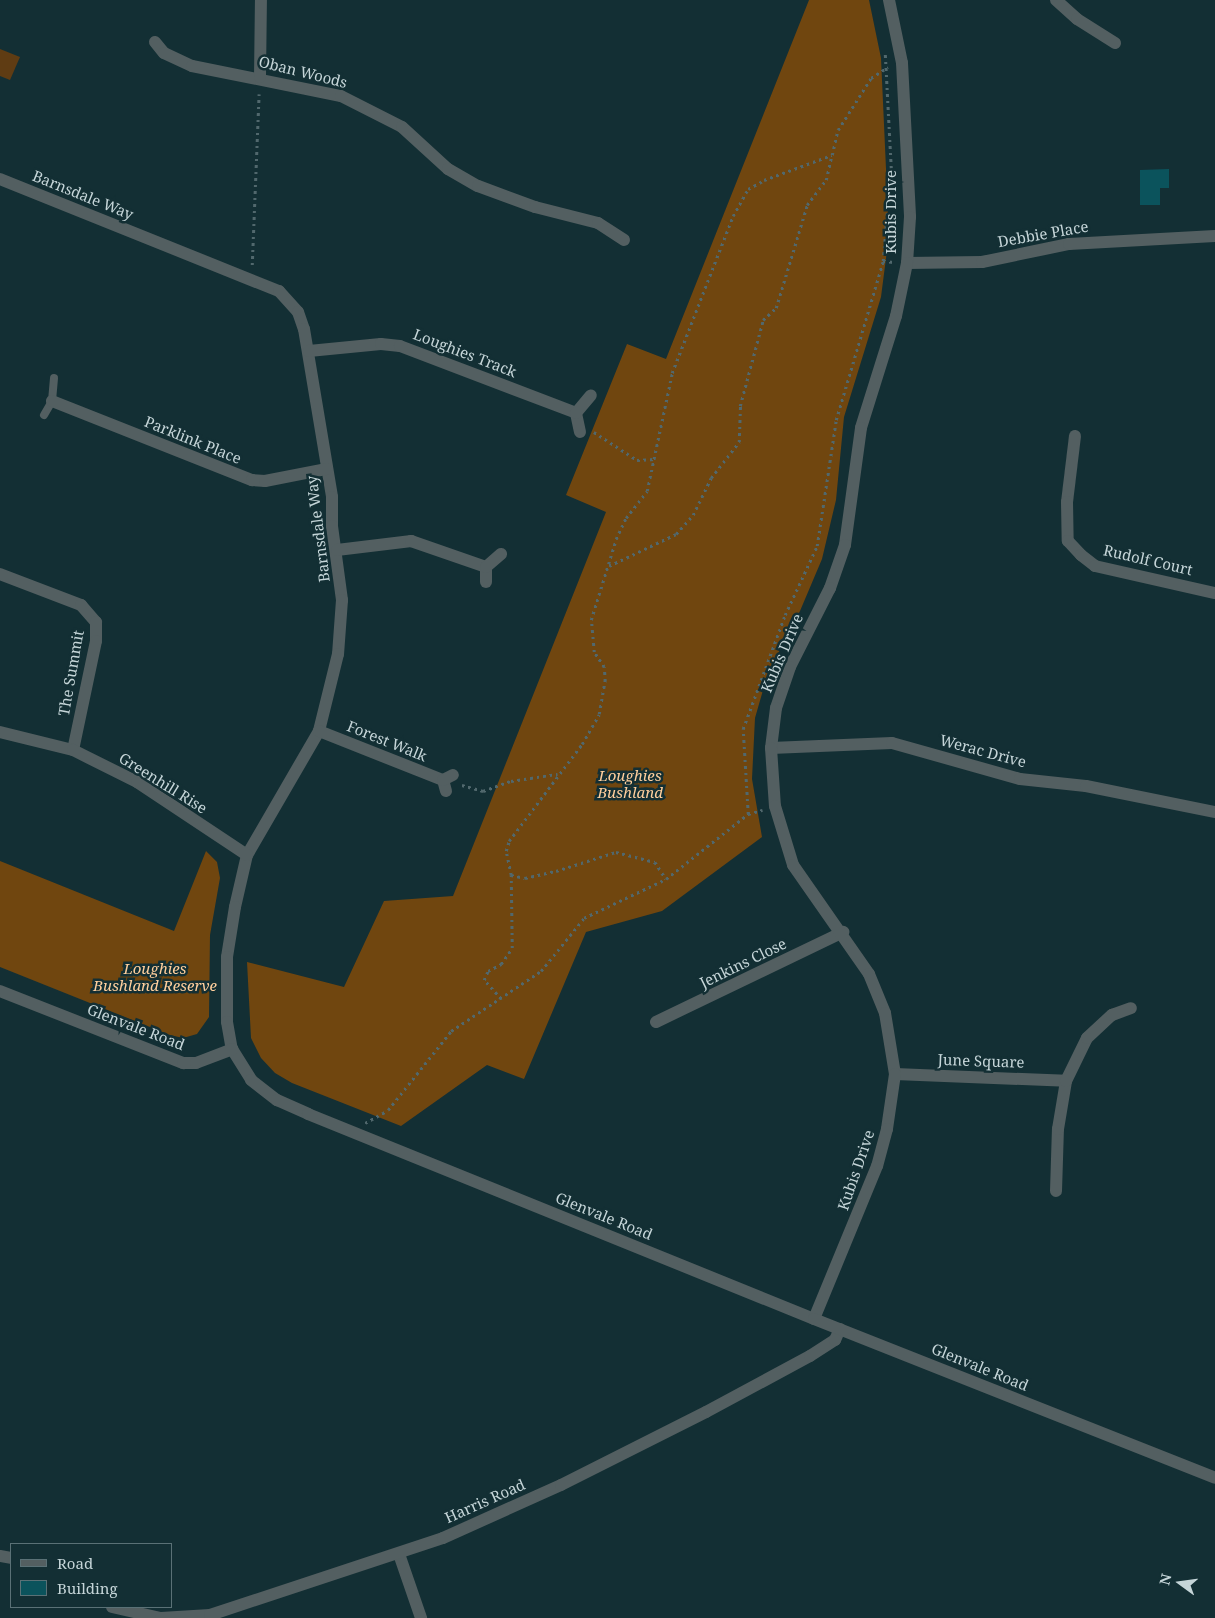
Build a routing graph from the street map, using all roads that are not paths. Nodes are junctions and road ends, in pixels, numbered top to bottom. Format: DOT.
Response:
graph roads {
  1 [pos="260,0"];
  2 [pos="889,0"];
  3 [pos="1056,0"];
  4 [pos="154,42"];
  5 [pos="1115,43"];
  6 [pos="260,77"];
  7 [pos="0,179"];
  8 [pos="1215,236"];
  9 [pos="624,240"];
  10 [pos="907,263"];
  11 [pos="308,350"];
  12 [pos="54,378"];
  13 [pos="591,395"];
  14 [pos="52,401"];
  15 [pos="576,413"];
  16 [pos="44,415"];
  17 [pos="580,432"];
  18 [pos="1075,436"];
  19 [pos="327,469"];
  20 [pos="337,550"];
  21 [pos="501,554"];
  22 [pos="486,567"];
  23 [pos="0,574"];
  24 [pos="486,582"];
  25 [pos="1215,592"];
  26 [pos="319,731"];
  27 [pos="0,732"];
  28 [pos="771,748"];
  29 [pos="73,750"];
  30 [pos="447,782"];
  31 [pos="1215,812"];
  32 [pos="246,855"];
  33 [pos="843,932"];
  34 [pos="0,990"];
  35 [pos="1131,1008"];
  36 [pos="656,1022"];
  37 [pos="232,1049"];
  38 [pos="895,1074"];
  39 [pos="1066,1081"];
  40 [pos="1056,1191"];
  41 [pos="814,1319"];
  42 [pos="840,1329"];
  43 [pos="1215,1478"];
  44 [pos="399,1554"];
  45 [pos="116,1608"];
  46 [pos="421,1618"];
  1 -- 6 [label="street"];
  2 -- 10 [label="street, Kubis Drive"];
  3 -- 5 [label="street"];
  4 -- 6 [label="street, Oban Woods"];
  6 -- 9 [label="street, Oban Woods"];
  7 -- 11 [label="street, Barnsdale Way"];
  8 -- 10 [label="street, Debbie Place"];
  10 -- 28 [label="street, Kubis Drive"];
  11 -- 15 [label="street, Loughies Track"];
  11 -- 19 [label="street, Barnsdale Way"];
  12 -- 14 [label="lane"];
  13 -- 15 [label="street"];
  14 -- 16 [label="lane"];
  14 -- 19 [label="street, Parklink Place"];
  15 -- 17 [label="street"];
  18 -- 25 [label="street, Rudolf Court"];
  19 -- 20 [label="street, Barnsdale Way"];
  20 -- 22 [label="street"];
  20 -- 26 [label="street, Barnsdale Way"];
  21 -- 22 [label="street"];
  22 -- 24 [label="street"];
  23 -- 29 [label="street, The Summit"];
  26 -- 30 [label="street, Forest Walk"];
  26 -- 32 [label="street, Barnsdale Way"];
  27 -- 29 [label="street, Greenhill Rise"];
  28 -- 31 [label="street, Werac Drive"];
  28 -- 33 [label="street, Kubis Drive"];
  29 -- 32 [label="street, Greenhill Rise"];
  32 -- 37 [label="street, Barnsdale Way"];
  33 -- 36 [label="street, Jenkins Close"];
  33 -- 38 [label="street, Kubis Drive"];
  34 -- 37 [label="street, Glenvale Road"];
  35 -- 39 [label="street"];
  37 -- 41 [label="street, Glenvale Road"];
  38 -- 39 [label="street, June Square"];
  38 -- 41 [label="street, Kubis Drive"];
  39 -- 40 [label="street"];
  41 -- 42 [label="street, Glenvale Road"];
  42 -- 43 [label="street, Glenvale Road"];
  42 -- 44 [label="street, Harris Road"];
  44 -- 45 [label="street, Harris Road"];
  44 -- 46 [label="street"];
}
